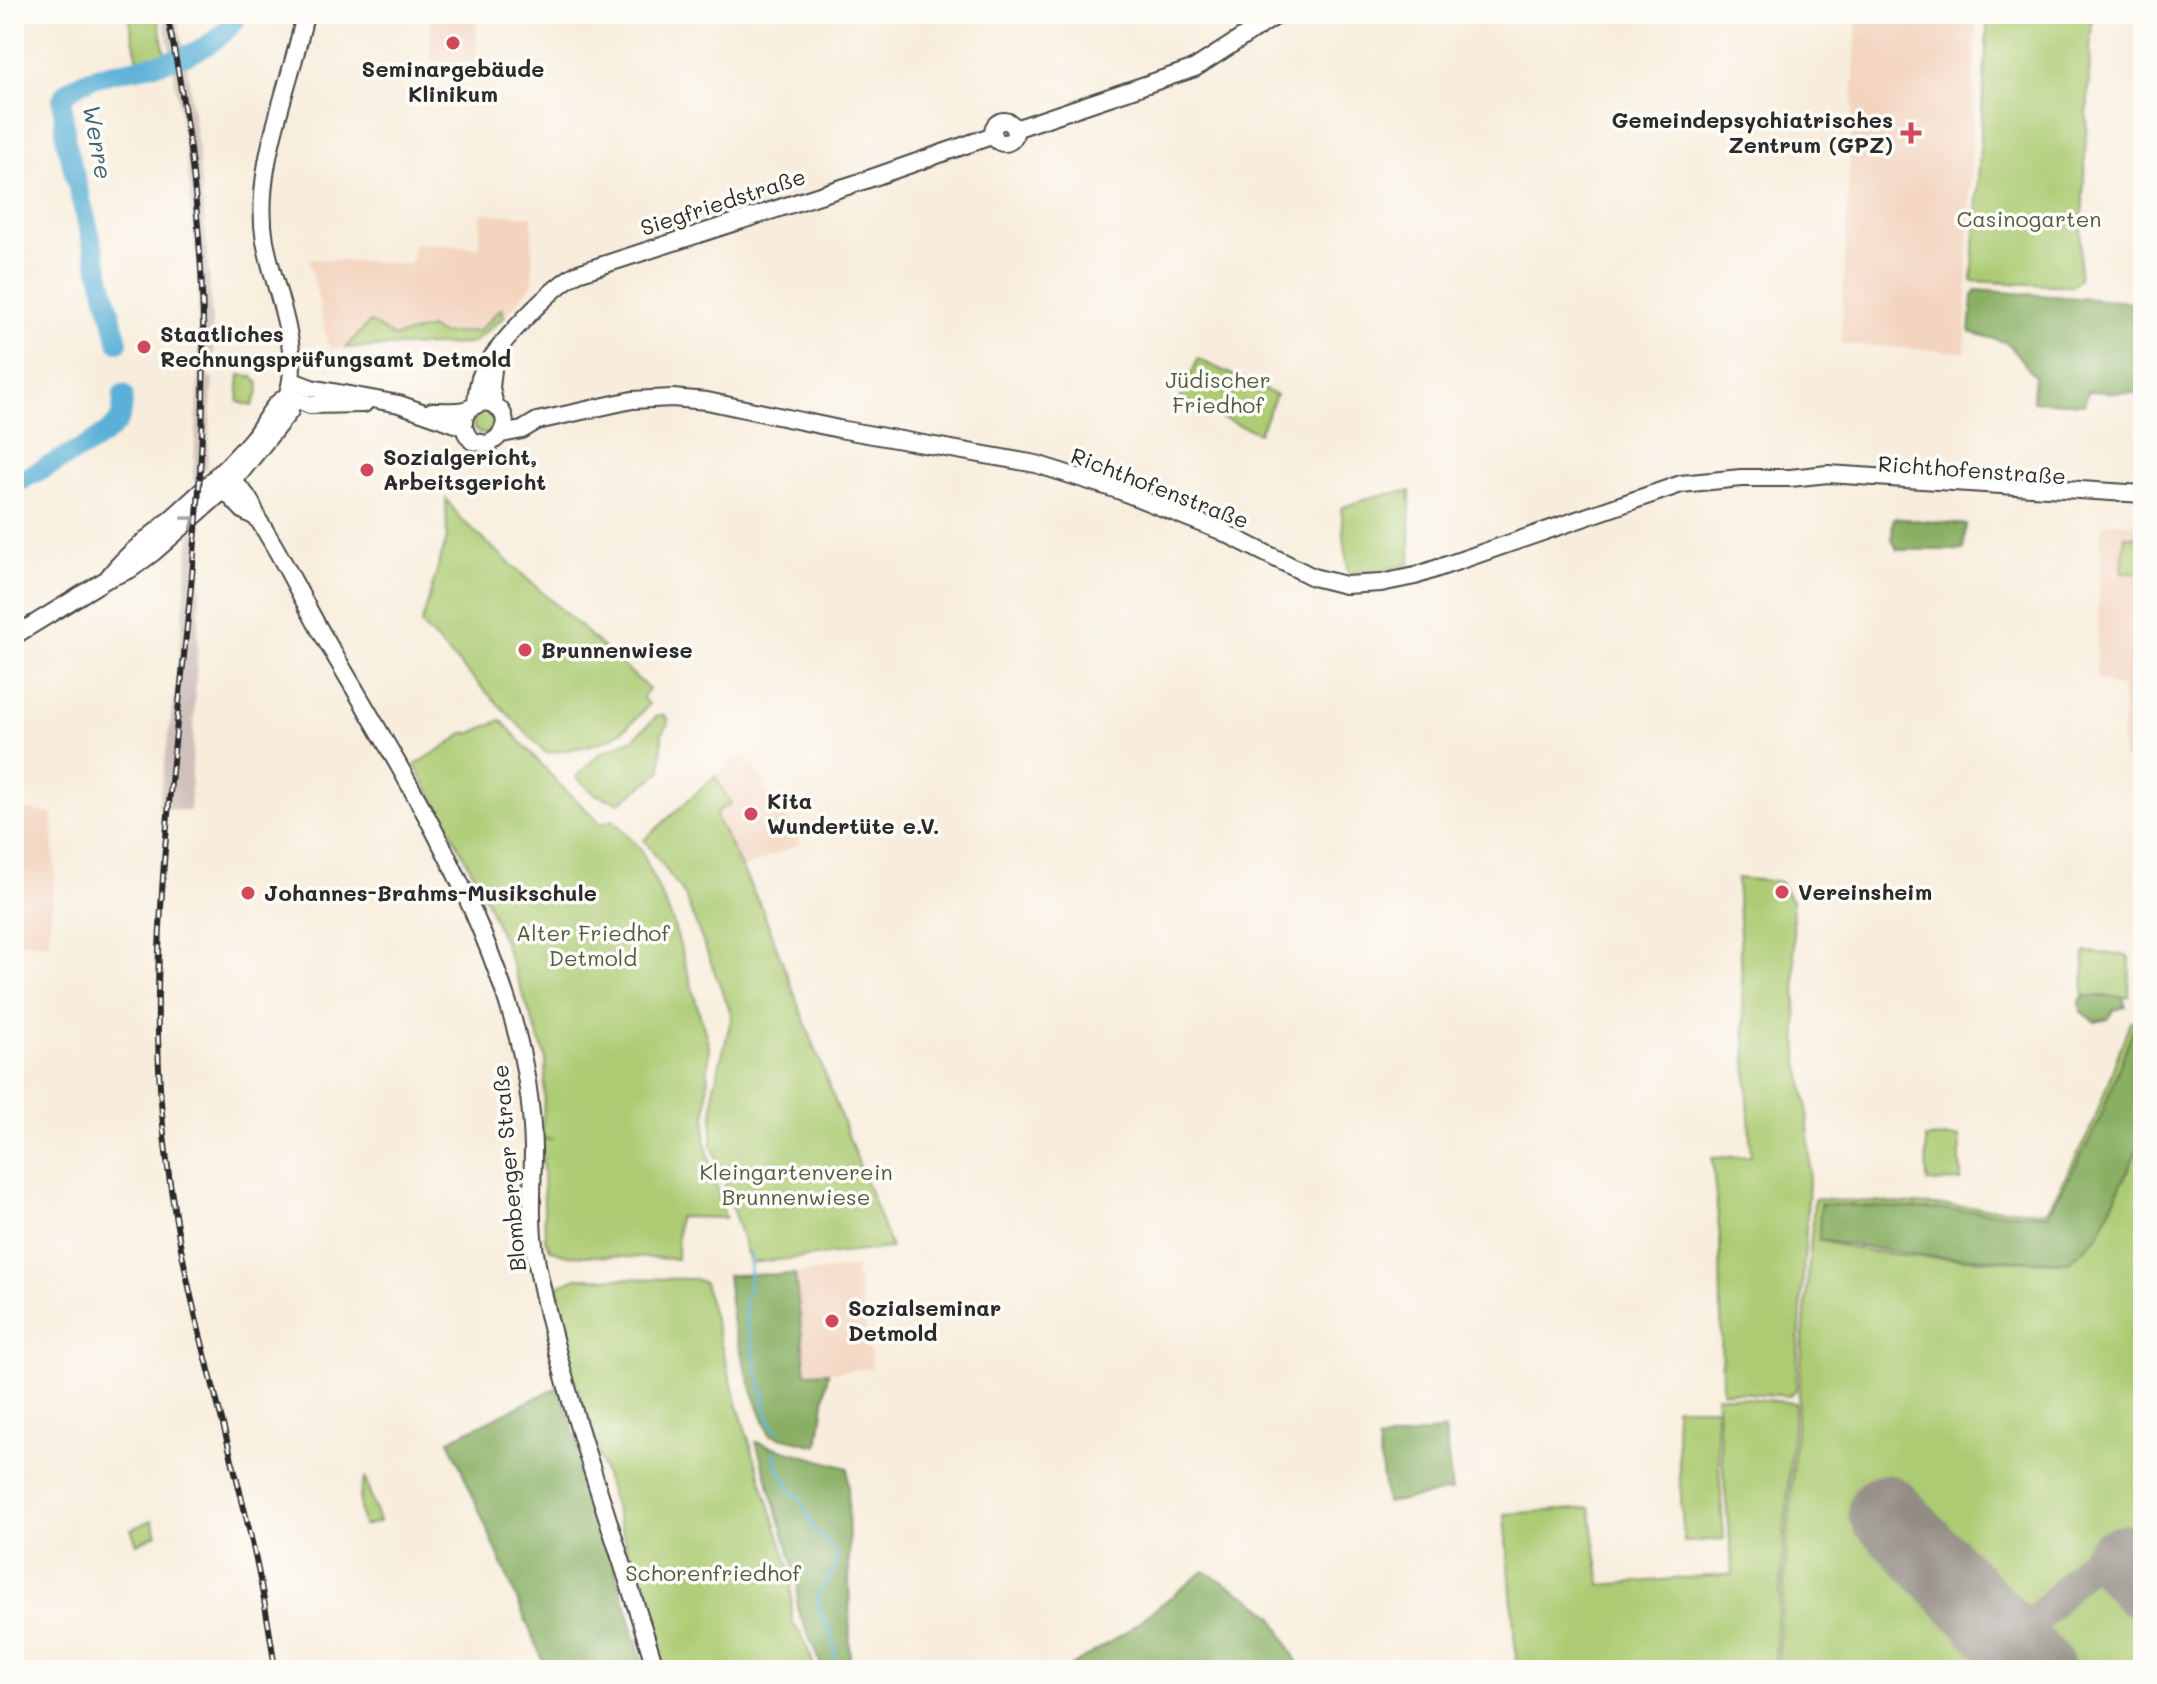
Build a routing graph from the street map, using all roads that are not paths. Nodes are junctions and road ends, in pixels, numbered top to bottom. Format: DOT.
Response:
graph roads {
  1 [pos="305,14"];
  2 [pos="1279,14"];
  3 [pos="494,356"];
  4 [pos="290,388"];
  5 [pos="472,407"];
  6 [pos="425,411"];
  7 [pos="499,411"];
  8 [pos="537,421"];
  9 [pos="464,427"];
  10 [pos="502,434"];
  11 [pos="1799,478"];
  12 [pos="225,483"];
  13 [pos="2143,494"];
  14 [pos="2143,502"];
  15 [pos="14,636"];
  16 [pos="656,1670"];
  1 -- 4 [label="street"];
  2 -- 3 [label="street, Siegfriedstraße"];
  3 -- 5 [label="street, Siegfriedstraße"];
  3 -- 7 [label="street"];
  4 -- 6 [label="street"];
  4 -- 12 [label="street"];
  5 -- 6 [label="street"];
  5 -- 7 [label="street"];
  5 -- 9 [label="street"];
  6 -- 9 [label="street"];
  7 -- 8 [label="street, Richthofenstraße"];
  7 -- 10 [label="street"];
  8 -- 10 [label="street, Richthofenstraße"];
  8 -- 11 [label="street, Richthofenstraße"];
  9 -- 10 [label="street"];
  11 -- 13 [label="street, Richthofenstraße"];
  11 -- 14 [label="street, Richthofenstraße"];
  12 -- 15 [label="street"];
  12 -- 16 [label="street, Blomberger Straße"];
}
